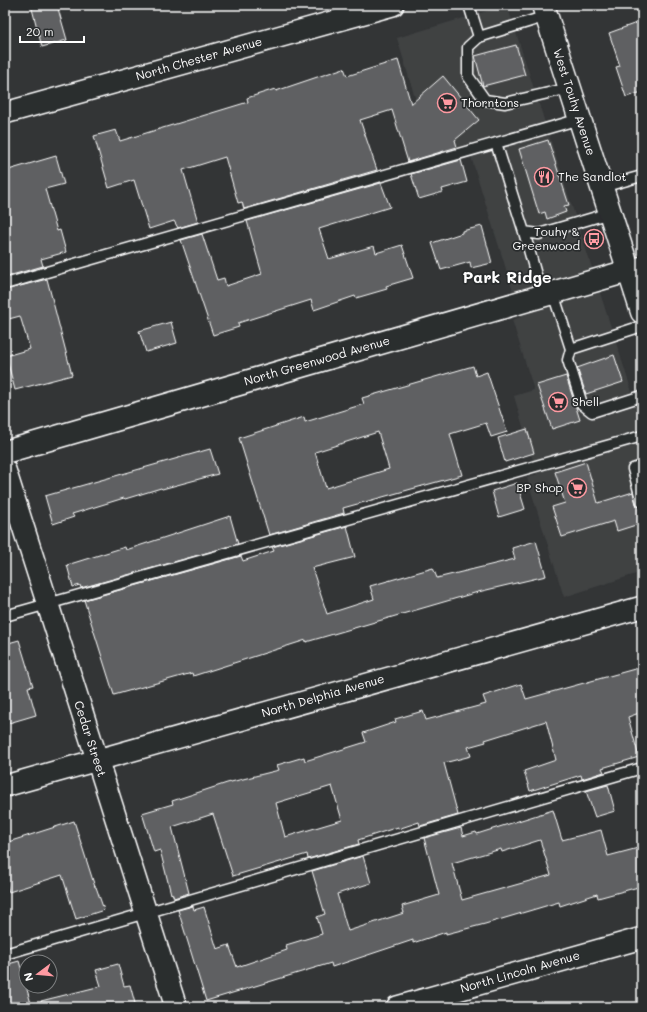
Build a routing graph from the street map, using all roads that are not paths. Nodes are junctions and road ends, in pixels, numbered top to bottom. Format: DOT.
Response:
graph roads {
  1 [pos="393,5"];
  2 [pos="469,5"];
  3 [pos="545,10"];
  4 [pos="479,37"];
  5 [pos="570,88"];
  6 [pos="5,113"];
  7 [pos="580,119"];
  8 [pos="496,143"];
  9 [pos="642,176"];
  10 [pos="602,187"];
  11 [pos="610,213"];
  12 [pos="524,232"];
  13 [pos="635,269"];
  14 [pos="5,284"];
  15 [pos="548,294"];
  16 [pos="642,312"];
  17 [pos="642,326"];
  18 [pos="571,349"];
  19 [pos="642,396"];
  20 [pos="642,436"];
  21 [pos="5,452"];
  22 [pos="642,466"];
  23 [pos="5,470"];
  24 [pos="642,502"];
  25 [pos="47,604"];
  26 [pos="642,607"];
  27 [pos="5,616"];
  28 [pos="97,759"];
  29 [pos="642,768"];
  30 [pos="5,786"];
  31 [pos="146,913"];
  32 [pos="642,938"];
  33 [pos="5,954"];
  34 [pos="176,1007"];
  35 [pos="397,1007"];
  1 -- 6 [label="street, North Chester Avenue"];
  2 -- 4 [label="lane"];
  3 -- 4 [label="lane"];
  3 -- 5 [label="street, West Touhy Avenue"];
  4 -- 5 [label="lane"];
  5 -- 7 [label="street, West Touhy Avenue"];
  7 -- 8 [label="lane"];
  7 -- 10 [label="street, West Touhy Avenue"];
  8 -- 12 [label="lane"];
  8 -- 14 [label="lane"];
  9 -- 10 [label="lane"];
  10 -- 11 [label="street, West Touhy Avenue"];
  11 -- 12 [label="lane"];
  11 -- 13 [label="street, West Touhy Avenue"];
  12 -- 15 [label="lane"];
  13 -- 15 [label="street, North Greenwood Avenue"];
  13 -- 16 [label="street, West Touhy Avenue"];
  15 -- 18 [label="lane"];
  15 -- 21 [label="street, North Greenwood Avenue"];
  17 -- 18 [label="lane"];
  18 -- 19 [label="lane"];
  20 -- 25 [label="lane"];
  22 -- 24 [label="lane"];
  23 -- 25 [label="street, Cedar Street"];
  25 -- 27 [label="lane"];
  25 -- 28 [label="street, Cedar Street"];
  26 -- 28 [label="street, North Delphia Avenue"];
  28 -- 30 [label="street, North Delphia Avenue"];
  28 -- 31 [label="street, Cedar Street"];
  29 -- 31 [label="lane"];
  31 -- 33 [label="lane"];
  31 -- 34 [label="street, Cedar Street"];
  32 -- 35 [label="street, North Lincoln Avenue"];
}
